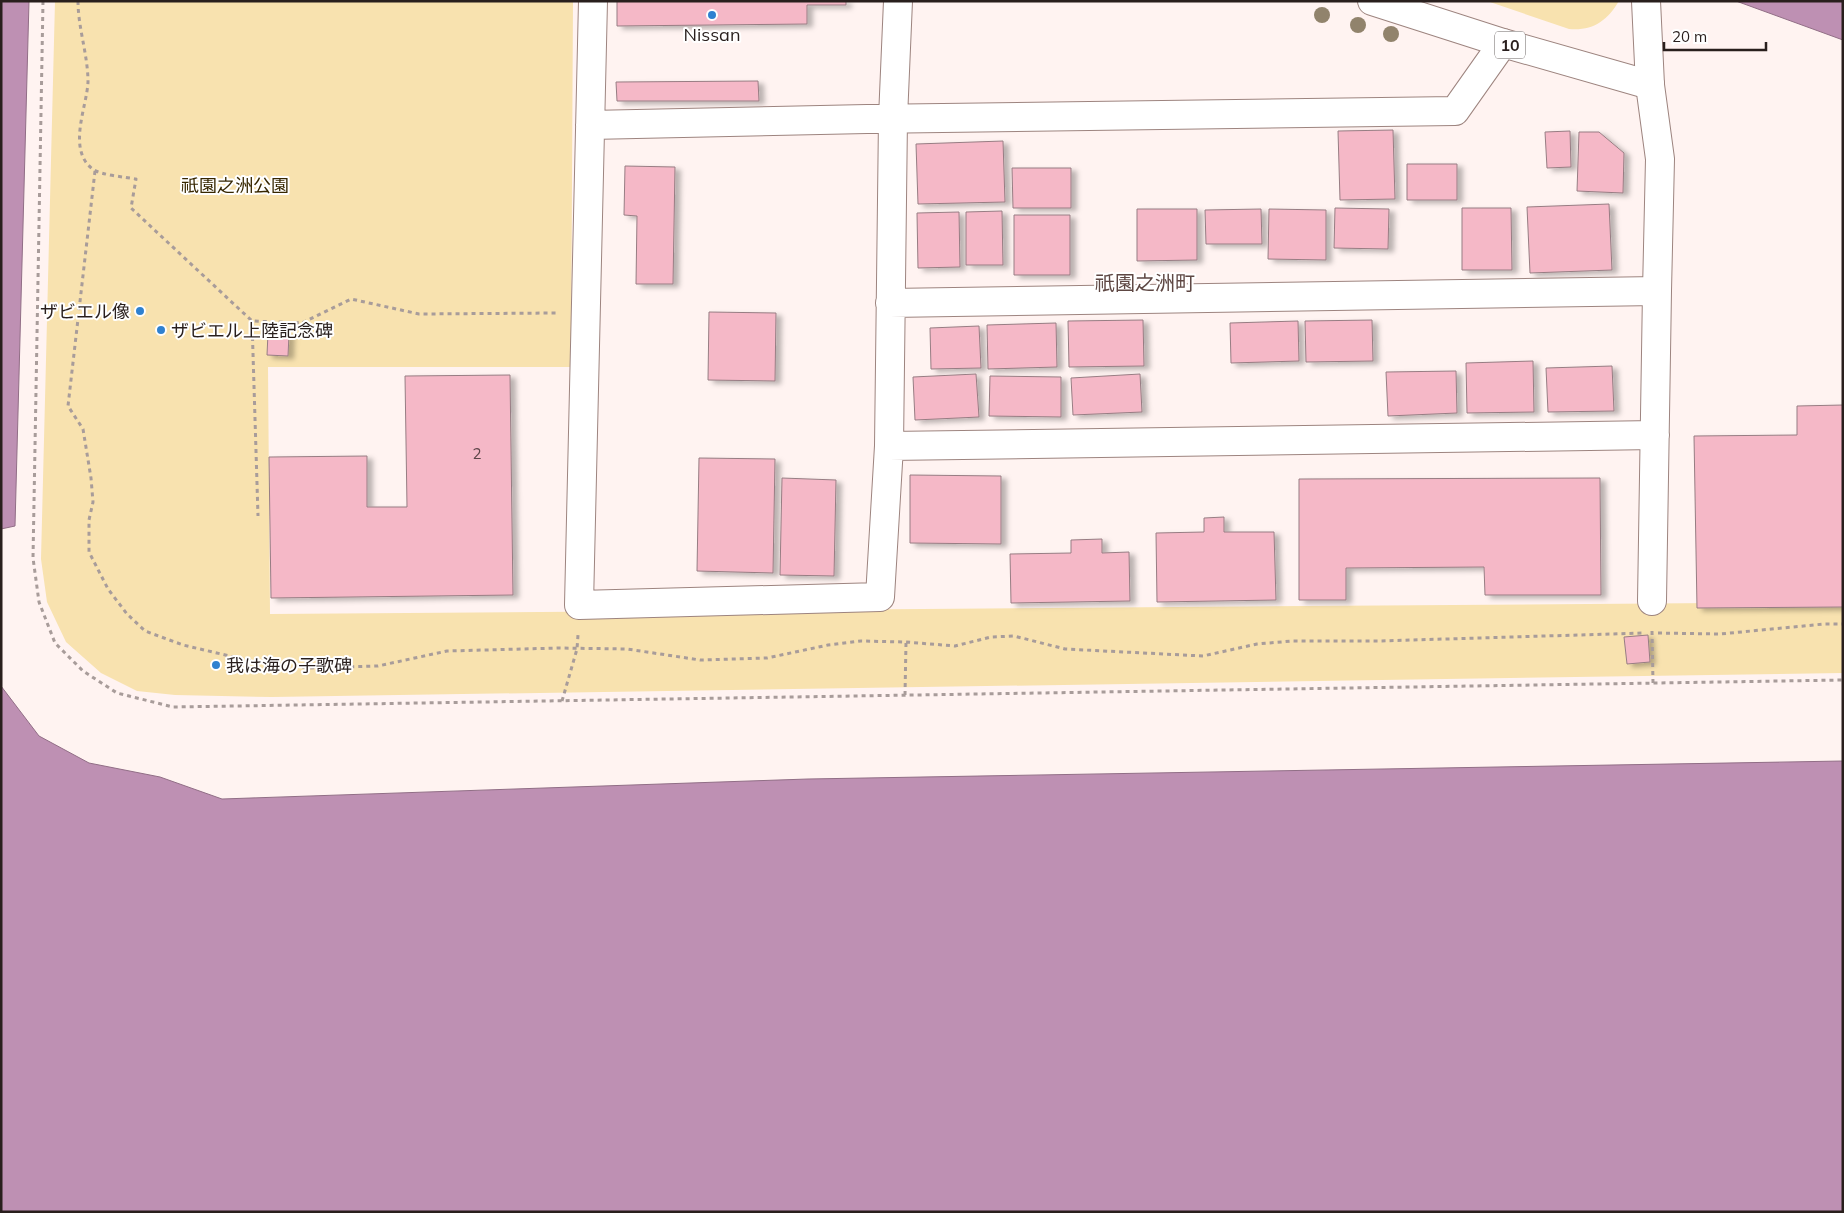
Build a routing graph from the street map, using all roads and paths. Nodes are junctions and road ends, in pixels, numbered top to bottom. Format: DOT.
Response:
graph roads {
  1 [pos="78,1"];
  2 [pos="593,1"];
  3 [pos="898,1"];
  4 [pos="1372,1"];
  5 [pos="1646,1"];
  6 [pos="1503,43"];
  7 [pos="1650,85"];
  8 [pos="893,118"];
  9 [pos="590,125"];
  10 [pos="1656,291"];
  11 [pos="890,303"];
  12 [pos="586,313"];
  13 [pos="252,321"];
  14 [pos="1655,435"];
  15 [pos="889,446"];
  16 [pos="258,516"];
  17 [pos="1652,601"];
  18 [pos="579,605"];
  19 [pos="906,642"];
  20 [pos="1843,680"];
  21 [pos="905,695"];
  22 [pos="562,701"];
  1 -- 13 [label="path"];
  2 -- 9 [label="main road"];
  3 -- 8 [label="main road"];
  4 -- 6 [label="main road, 10"];
  5 -- 7 [label="main road"];
  6 -- 7 [label="main road, 10"];
  6 -- 8 [label="main road"];
  7 -- 10 [label="main road"];
  8 -- 9 [label="main road"];
  8 -- 11 [label="main road"];
  9 -- 12 [label="main road"];
  10 -- 11 [label="main road"];
  10 -- 14 [label="main road"];
  11 -- 15 [label="main road"];
  12 -- 13 [label="path"];
  12 -- 18 [label="main road"];
  13 -- 16 [label="path"];
  14 -- 15 [label="main road"];
  14 -- 17 [label="main road"];
  15 -- 18 [label="main road"];
  17 -- 20 [label="path"];
  18 -- 22 [label="path"];
  19 -- 21 [label="path"];
}
